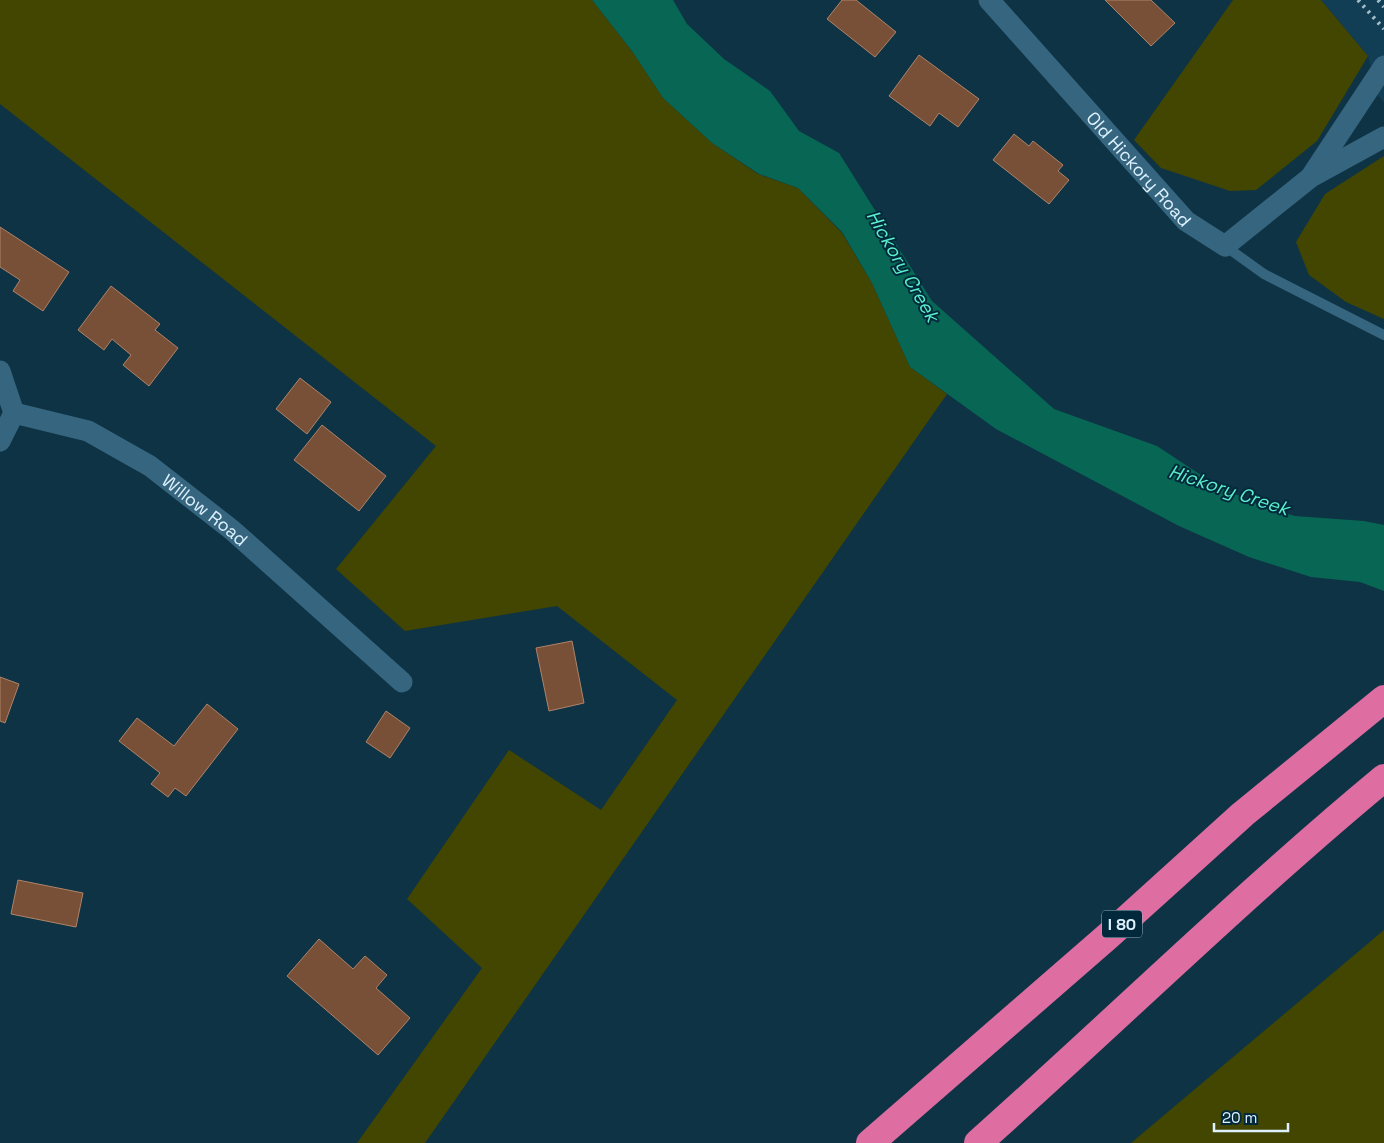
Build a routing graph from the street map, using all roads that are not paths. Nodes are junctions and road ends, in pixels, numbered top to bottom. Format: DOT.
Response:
graph roads {
  1 [pos="988,0"];
  2 [pos="1384,66"];
  3 [pos="1384,137"];
  4 [pos="1311,177"];
  5 [pos="1225,246"];
  6 [pos="1384,335"];
  7 [pos="0,371"];
  8 [pos="14,413"];
  9 [pos="0,441"];
  10 [pos="402,682"];
  11 [pos="1379,702"];
  12 [pos="1384,778"];
  13 [pos="870,1143"];
  14 [pos="978,1143"];
  1 -- 5 [label="street, Old Hickory Road"];
  2 -- 4 [label="street"];
  3 -- 4 [label="street"];
  4 -- 5 [label="street"];
  5 -- 6 [label="lane"];
  7 -- 8 [label="street"];
  8 -- 9 [label="street"];
  8 -- 10 [label="street, Willow Road"];
  11 -- 13 [label="highway, I 80"];
  12 -- 14 [label="highway"];
}
